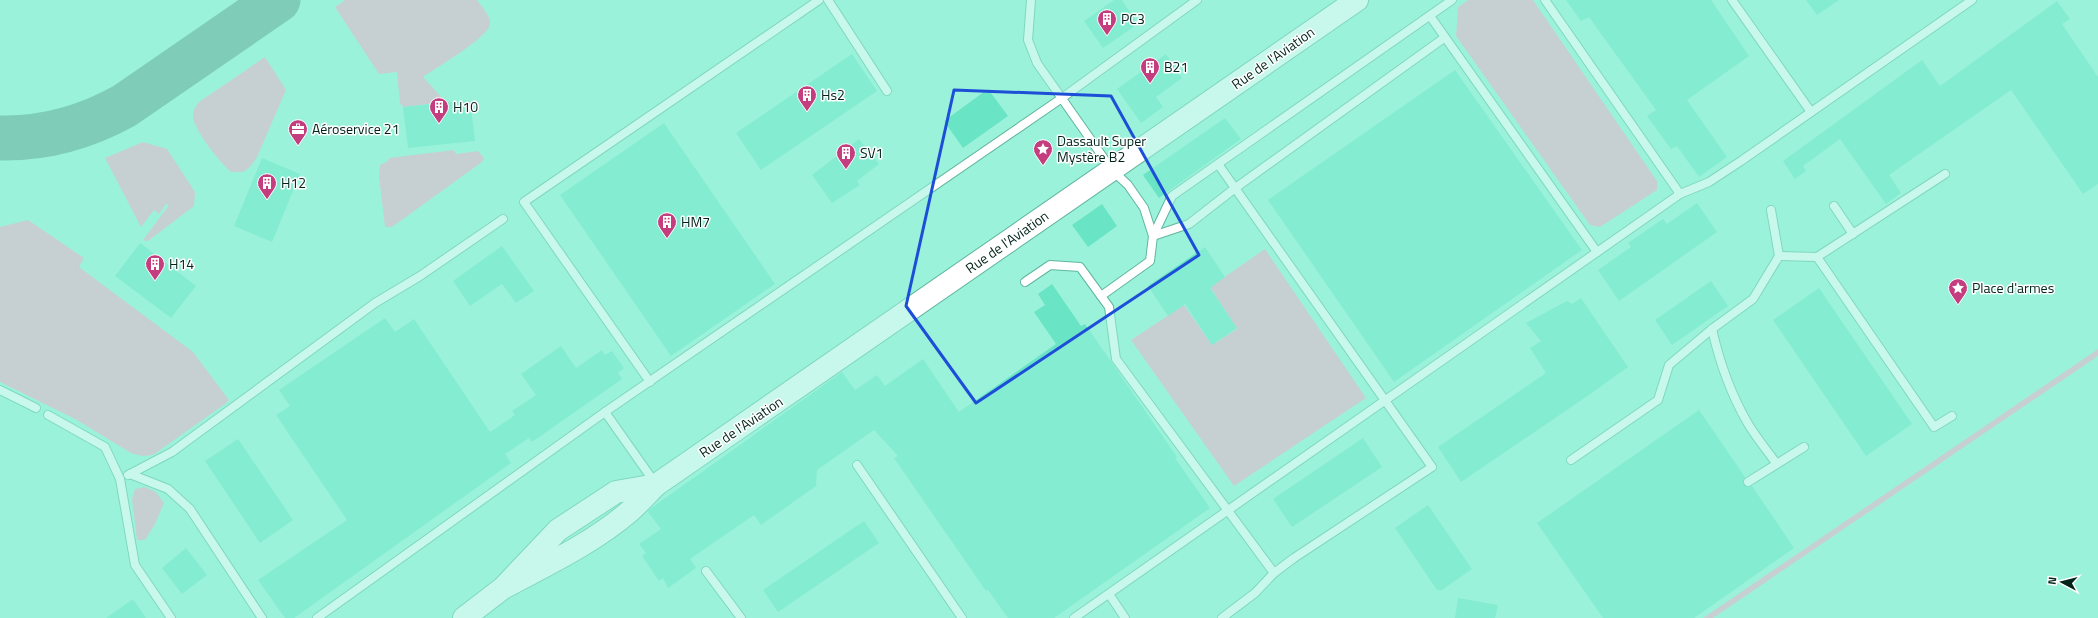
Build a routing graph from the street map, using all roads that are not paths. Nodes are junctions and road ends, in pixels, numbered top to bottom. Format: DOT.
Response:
graph roads {
  1 [pos="819,0"];
  2 [pos="828,0"];
  3 [pos="1031,0"];
  4 [pos="1197,0"];
  5 [pos="1357,0"];
  6 [pos="1452,0"];
  7 [pos="1545,0"];
  8 [pos="1732,0"];
  9 [pos="1972,0"];
  10 [pos="1430,16"];
  11 [pos="1444,38"];
  12 [pos="888,91"];
  13 [pos="1062,98"];
  14 [pos="1811,112"];
  15 [pos="1218,164"];
  16 [pos="1112,170"];
  17 [pos="1945,174"];
  18 [pos="1234,189"];
  19 [pos="1680,194"];
  20 [pos="1834,206"];
  21 [pos="1771,210"];
  22 [pos="503,219"];
  23 [pos="1853,234"];
  24 [pos="1153,236"];
  25 [pos="1597,252"];
  26 [pos="1779,256"];
  27 [pos="1817,257"];
  28 [pos="1025,282"];
  29 [pos="1101,296"];
  30 [pos="1712,329"];
  31 [pos="650,382"];
  32 [pos="0,390"];
  33 [pos="1385,401"];
  34 [pos="36,408"];
  35 [pos="606,412"];
  36 [pos="48,415"];
  37 [pos="1952,416"];
  38 [pos="1804,447"];
  39 [pos="1571,460"];
  40 [pos="1776,462"];
  41 [pos="857,465"];
  42 [pos="130,474"];
  43 [pos="120,479"];
  44 [pos="1748,482"];
  45 [pos="656,485"];
  46 [pos="1229,510"];
  47 [pos="706,571"];
  48 [pos="1274,573"];
  49 [pos="1109,594"];
  50 [pos="467,616"];
  51 [pos="171,618"];
  52 [pos="262,618"];
  53 [pos="317,618"];
  54 [pos="741,618"];
  55 [pos="962,618"];
  56 [pos="1074,618"];
  57 [pos="1125,618"];
  58 [pos="1222,618"];
  1 -- 31 [label="lane"];
  2 -- 12 [label="lane"];
  3 -- 13 [label="lane"];
  4 -- 13 [label="lane"];
  5 -- 16 [label="street, Rue de l'Aviation"];
  6 -- 10 [label="lane"];
  7 -- 19 [label="lane"];
  8 -- 14 [label="lane"];
  9 -- 14 [label="lane"];
  10 -- 11 [label="lane"];
  10 -- 15 [label="lane"];
  11 -- 18 [label="lane"];
  11 -- 25 [label="lane"];
  13 -- 16 [label="lane"];
  13 -- 31 [label="lane"];
  14 -- 19 [label="lane"];
  15 -- 18 [label="lane"];
  15 -- 24 [label="lane"];
  16 -- 24 [label="lane"];
  16 -- 45 [label="street, Rue de l'Aviation"];
  17 -- 23 [label="lane"];
  18 -- 24 [label="lane"];
  18 -- 33 [label="lane"];
  19 -- 25 [label="lane"];
  20 -- 23 [label="lane"];
  21 -- 26 [label="lane"];
  22 -- 42 [label="lane"];
  23 -- 27 [label="lane"];
  24 -- 29 [label="lane"];
  25 -- 33 [label="lane"];
  26 -- 27 [label="lane"];
  26 -- 30 [label="lane"];
  27 -- 37 [label="lane"];
  28 -- 29 [label="lane"];
  29 -- 46 [label="lane"];
  30 -- 39 [label="lane"];
  30 -- 40 [label="lane"];
  31 -- 35 [label="lane"];
  32 -- 34 [label="lane"];
  33 -- 46 [label="lane"];
  33 -- 48 [label="lane"];
  35 -- 45 [label="lane"];
  35 -- 53 [label="lane"];
  36 -- 43 [label="lane"];
  38 -- 40 [label="lane"];
  40 -- 44 [label="lane"];
  41 -- 55 [label="lane"];
  42 -- 43 [label="lane"];
  42 -- 52 [label="lane"];
  43 -- 51 [label="lane"];
  45 -- 50 [label="street, Rue de l'Aviation"];
  46 -- 48 [label="lane"];
  46 -- 49 [label="lane"];
  47 -- 54 [label="lane"];
  48 -- 58 [label="lane"];
  49 -- 56 [label="lane"];
  49 -- 57 [label="lane"];
}
